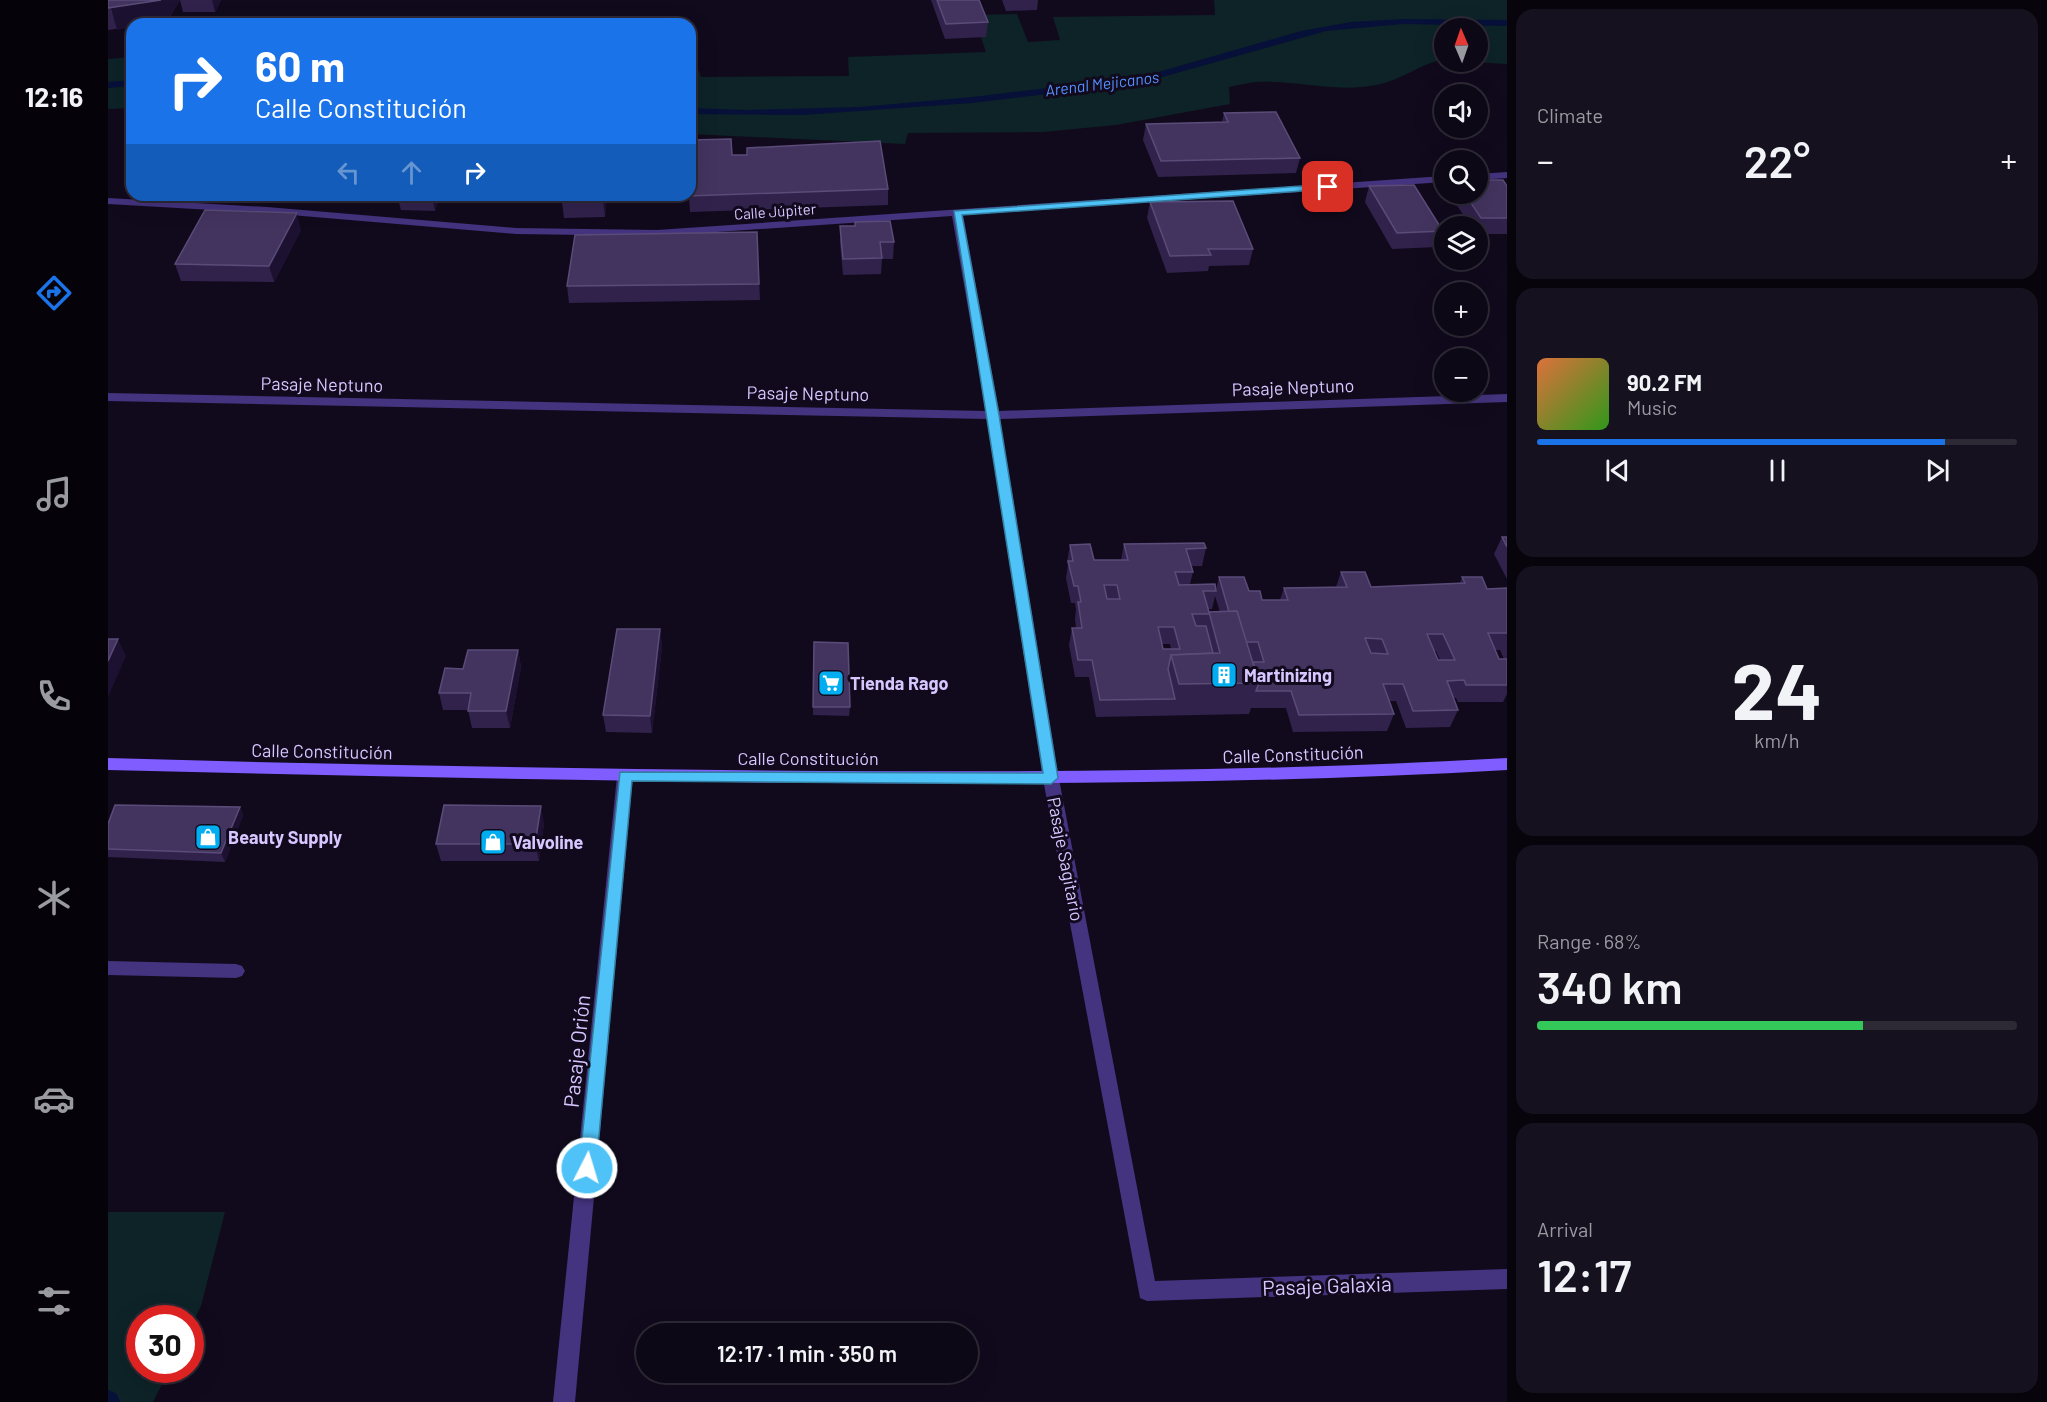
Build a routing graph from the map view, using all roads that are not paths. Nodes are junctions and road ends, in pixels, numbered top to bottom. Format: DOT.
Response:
graph roads {
  1 [pos="1507,175"];
  2 [pos="1488,176"];
  3 [pos="1434,180"];
  4 [pos="108,201"];
  5 [pos="957,213"];
  6 [pos="108,397"];
  7 [pos="1507,398"];
  8 [pos="993,415"];
  9 [pos="108,764"];
  10 [pos="1507,764"];
  11 [pos="626,776"];
  12 [pos="1051,778"];
  13 [pos="108,968"];
  14 [pos="236,971"];
  15 [pos="1507,1279"];
  16 [pos="1147,1291"];
  17 [pos="564,1402"];
  1 -- 2 [label="street"];
  3 -- 5 [label="street, Calle Júpiter"];
  4 -- 5 [label="street, Calle Júpiter"];
  5 -- 8 [label="street, Pasaje Sagitario"];
  6 -- 8 [label="street, Pasaje Neptuno"];
  7 -- 8 [label="street, Pasaje Neptuno"];
  8 -- 12 [label="street, Pasaje Sagitario"];
  9 -- 11 [label="main road, Calle Constitución"];
  10 -- 12 [label="main road, Calle Constitución"];
  11 -- 12 [label="main road, Calle Constitución"];
  11 -- 17 [label="street, Pasaje Orión"];
  12 -- 16 [label="street, Pasaje Sagitario"];
  13 -- 14 [label="street"];
  15 -- 16 [label="street, Pasaje Galaxia"];
}
